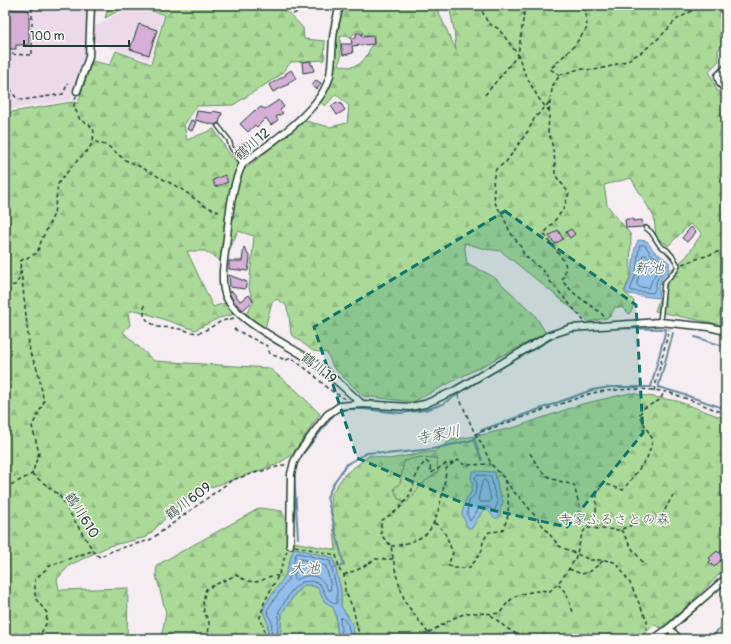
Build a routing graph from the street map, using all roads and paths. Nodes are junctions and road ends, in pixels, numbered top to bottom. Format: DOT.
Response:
graph roads {
  1 [pos="32,5"];
  2 [pos="91,5"];
  3 [pos="307,5"];
  4 [pos="340,5"];
  5 [pos="478,5"];
  6 [pos="525,5"];
  7 [pos="585,5"];
  8 [pos="702,5"];
  9 [pos="293,14"];
  10 [pos="5,54"];
  11 [pos="518,55"];
  12 [pos="726,68"];
  13 [pos="560,75"];
  14 [pos="68,83"];
  15 [pos="5,84"];
  16 [pos="726,88"];
  17 [pos="77,91"];
  18 [pos="485,95"];
  19 [pos="550,100"];
  20 [pos="549,111"];
  21 [pos="218,126"];
  22 [pos="93,141"];
  23 [pos="243,163"];
  24 [pos="219,212"];
  25 [pos="646,228"];
  26 [pos="726,249"];
  27 [pos="20,261"];
  28 [pos="678,265"];
  29 [pos="5,286"];
  30 [pos="144,304"];
  31 [pos="248,321"];
  32 [pos="660,322"];
  33 [pos="670,323"];
  34 [pos="612,324"];
  35 [pos="588,326"];
  36 [pos="234,329"];
  37 [pos="726,331"];
  38 [pos="456,390"];
  39 [pos="654,391"];
  40 [pos="664,392"];
  41 [pos="352,404"];
  42 [pos="362,404"];
  43 [pos="726,414"];
  44 [pos="475,434"];
  45 [pos="530,453"];
  46 [pos="294,462"];
  47 [pos="453,463"];
  48 [pos="491,464"];
  49 [pos="497,471"];
  50 [pos="32,474"];
  51 [pos="5,488"];
  52 [pos="674,496"];
  53 [pos="434,523"];
  54 [pos="588,523"];
  55 [pos="586,528"];
  56 [pos="620,530"];
  57 [pos="290,544"];
  58 [pos="391,546"];
  59 [pos="92,551"];
  60 [pos="94,554"];
  61 [pos="394,559"];
  62 [pos="605,560"];
  63 [pos="645,565"];
  64 [pos="569,569"];
  65 [pos="344,575"];
  66 [pos="278,576"];
  67 [pos="726,578"];
  68 [pos="558,583"];
  69 [pos="573,612"];
  70 [pos="491,615"];
  71 [pos="670,628"];
  72 [pos="428,633"];
  73 [pos="209,638"];
  74 [pos="38,639"];
  75 [pos="265,639"];
  76 [pos="360,639"];
  77 [pos="428,639"];
  78 [pos="524,639"];
  79 [pos="646,639"];
  80 [pos="654,639"];
  81 [pos="679,639"];
  1 -- 10 [label="path"];
  2 -- 17 [label="street"];
  3 -- 9 [label="path"];
  4 -- 23 [label="street, 鶴川12"];
  5 -- 11 [label="path"];
  6 -- 11 [label="path"];
  7 -- 13 [label="path"];
  8 -- 13 [label="path"];
  11 -- 18 [label="path"];
  11 -- 20 [label="path"];
  12 -- 16 [label="street"];
  13 -- 19 [label="path"];
  14 -- 15 [label="path"];
  17 -- 22 [label="path"];
  19 -- 20 [label="path"];
  19 -- 35 [label="path"];
  20 -- 34 [label="path"];
  21 -- 23 [label="lane"];
  22 -- 24 [label="path"];
  22 -- 27 [label="path"];
  23 -- 31 [label="street, 鶴川12"];
  25 -- 28 [label="lane"];
  26 -- 28 [label="path"];
  27 -- 29 [label="path"];
  27 -- 50 [label="path"];
  28 -- 32 [label="lane"];
  30 -- 31 [label="path"];
  31 -- 42 [label="street, 鶴川12"];
  32 -- 33 [label="street"];
  32 -- 34 [label="street"];
  33 -- 37 [label="street"];
  33 -- 39 [label="path"];
  34 -- 35 [label="street"];
  35 -- 38 [label="street"];
  36 -- 41 [label="path, 鶴川19"];
  38 -- 42 [label="street"];
  38 -- 44 [label="path"];
  39 -- 40 [label="path"];
  39 -- 44 [label="path"];
  40 -- 43 [label="path"];
  40 -- 54 [label="path"];
  41 -- 42 [label="street"];
  41 -- 46 [label="street"];
  44 -- 48 [label="path"];
  45 -- 54 [label="path"];
  46 -- 57 [label="street"];
  46 -- 60 [label="path, 鶴川609"];
  47 -- 48 [label="path"];
  47 -- 53 [label="path"];
  47 -- 58 [label="path"];
  48 -- 49 [label="path"];
  49 -- 53 [label="path"];
  49 -- 62 [label="path"];
  50 -- 51 [label="path"];
  50 -- 59 [label="path, 鶴川610"];
  52 -- 56 [label="path"];
  53 -- 58 [label="path"];
  54 -- 55 [label="path"];
  55 -- 56 [label="path"];
  55 -- 64 [label="path, bridge"];
  56 -- 63 [label="path"];
  57 -- 65 [label="path"];
  57 -- 66 [label="path"];
  58 -- 61 [label="path"];
  59 -- 60 [label="path, 鶴川610"];
  59 -- 74 [label="path"];
  61 -- 65 [label="path"];
  61 -- 72 [label="path"];
  62 -- 64 [label="path"];
  62 -- 79 [label="path"];
  64 -- 68 [label="path"];
  65 -- 76 [label="path"];
  66 -- 73 [label="path"];
  66 -- 75 [label="path"];
  67 -- 71 [label="street"];
  68 -- 69 [label="path"];
  68 -- 70 [label="path"];
  70 -- 72 [label="path"];
  70 -- 78 [label="path"];
  71 -- 80 [label="street"];
  71 -- 81 [label="street"];
  72 -- 77 [label="path"];
}
